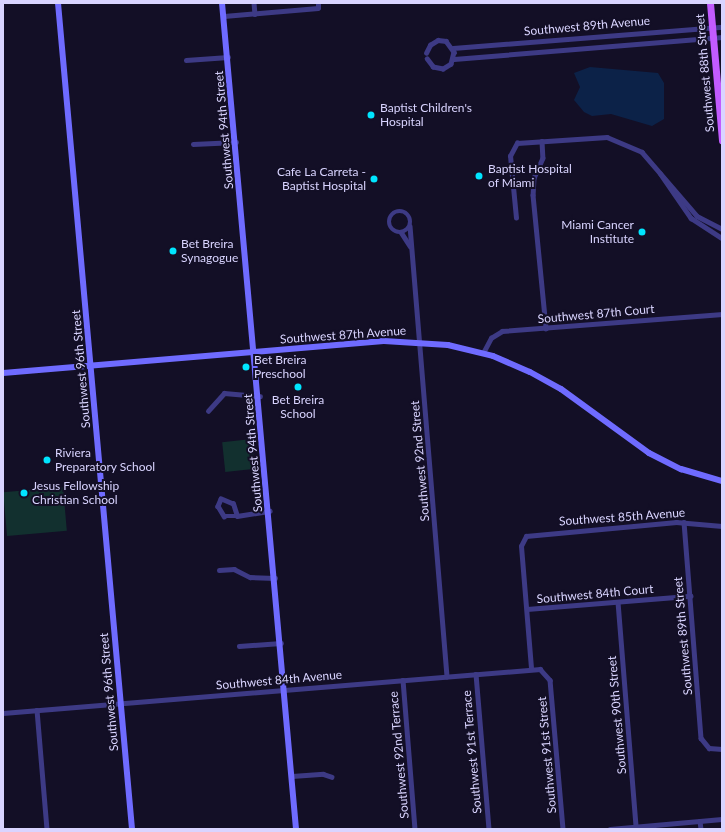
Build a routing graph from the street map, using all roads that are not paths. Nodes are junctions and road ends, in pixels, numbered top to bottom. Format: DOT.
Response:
graph roads {
  1 [pos="58,3"];
  2 [pos="222,3"];
  3 [pos="254,3"];
  4 [pos="710,3"];
  5 [pos="318,6"];
  6 [pos="255,14"];
  7 [pos="224,16"];
  8 [pos="722,27"];
  9 [pos="712,28"];
  10 [pos="722,37"];
  11 [pos="713,38"];
  12 [pos="453,48"];
  13 [pos="426,53"];
  14 [pos="228,57"];
  15 [pos="427,59"];
  16 [pos="454,59"];
  17 [pos="186,60"];
  18 [pos="722,140"];
  19 [pos="542,141"];
  20 [pos="236,142"];
  21 [pos="193,144"];
  22 [pos="660,173"];
  23 [pos="516,218"];
  24 [pos="410,226"];
  25 [pos="722,229"];
  26 [pos="401,232"];
  27 [pos="722,238"];
  28 [pos="410,246"];
  29 [pos="722,314"];
  30 [pos="546,328"];
  31 [pos="419,341"];
  32 [pos="256,352"];
  33 [pos="483,353"];
  34 [pos="92,365"];
  35 [pos="3,373"];
  36 [pos="260,396"];
  37 [pos="208,411"];
  38 [pos="722,481"];
  39 [pos="270,511"];
  40 [pos="237,516"];
  41 [pos="684,522"];
  42 [pos="722,526"];
  43 [pos="219,570"];
  44 [pos="275,578"];
  45 [pos="690,596"];
  46 [pos="618,602"];
  47 [pos="527,609"];
  48 [pos="281,643"];
  49 [pos="239,646"];
  50 [pos="531,668"];
  51 [pos="476,674"];
  52 [pos="447,676"];
  53 [pos="402,680"];
  54 [pos="285,690"];
  55 [pos="121,704"];
  56 [pos="37,710"];
  57 [pos="3,713"];
  58 [pos="722,749"];
  59 [pos="292,776"];
  60 [pos="332,777"];
  61 [pos="722,820"];
  62 [pos="700,821"];
  63 [pos="636,827"];
  64 [pos="624,828"];
  65 [pos="47,829"];
  66 [pos="132,829"];
  67 [pos="296,829"];
  68 [pos="415,829"];
  69 [pos="489,829"];
  70 [pos="563,829"];
  71 [pos="610,829"];
  72 [pos="701,829"];
  1 -- 34 [label="street, Southwest 96th Street"];
  2 -- 7 [label="street, Southwest 94th Street"];
  3 -- 6 [label="street"];
  4 -- 9 [label="main road, Southwest 88th Street"];
  5 -- 6 [label="street"];
  6 -- 7 [label="street"];
  7 -- 14 [label="street, Southwest 94th Street"];
  8 -- 9 [label="street, Southwest 89th Avenue"];
  9 -- 11 [label="main road, Southwest 88th Street"];
  9 -- 12 [label="street, Southwest 89th Avenue"];
  10 -- 11 [label="street, Southwest 89th Avenue"];
  11 -- 16 [label="street, Southwest 89th Avenue"];
  11 -- 18 [label="main road, Southwest 88th Street"];
  12 -- 13 [label="street"];
  12 -- 16 [label="street"];
  14 -- 17 [label="street"];
  14 -- 20 [label="street, Southwest 94th Street"];
  15 -- 16 [label="street"];
  19 -- 22 [label="street"];
  19 -- 23 [label="street"];
  19 -- 30 [label="street"];
  20 -- 21 [label="street"];
  20 -- 32 [label="street, Southwest 94th Street"];
  22 -- 25 [label="street"];
  22 -- 27 [label="street"];
  24 -- 26 [label="street"];
  24 -- 26 [label="street"];
  24 -- 28 [label="street, Southwest 92nd Street"];
  26 -- 28 [label="street, Southwest 92nd Street"];
  28 -- 31 [label="street, Southwest 92nd Street"];
  29 -- 30 [label="street, Southwest 87th Court"];
  30 -- 33 [label="street, Southwest 87th Court"];
  31 -- 32 [label="street, Southwest 87th Avenue"];
  31 -- 33 [label="street, Southwest 87th Avenue"];
  31 -- 52 [label="street, Southwest 92nd Street"];
  32 -- 34 [label="street, Southwest 87th Avenue"];
  32 -- 36 [label="street, Southwest 94th Street"];
  33 -- 38 [label="street, Southwest 87th Avenue"];
  34 -- 35 [label="street, Southwest 87th Avenue"];
  34 -- 55 [label="street, Southwest 96th Street"];
  36 -- 37 [label="street"];
  36 -- 39 [label="street, Southwest 94th Street"];
  39 -- 40 [label="street"];
  39 -- 44 [label="street, Southwest 94th Street"];
  40 -- 40 [label="street"];
  41 -- 42 [label="street, Southwest 85th Avenue"];
  41 -- 45 [label="street, Southwest 89th Street"];
  41 -- 47 [label="street, Southwest 85th Avenue"];
  43 -- 44 [label="street"];
  44 -- 48 [label="street, Southwest 94th Street"];
  45 -- 46 [label="street, Southwest 84th Court"];
  45 -- 58 [label="street, Southwest 89th Street"];
  46 -- 47 [label="street, Southwest 84th Court"];
  46 -- 63 [label="street, Southwest 90th Street"];
  47 -- 50 [label="street"];
  48 -- 49 [label="street"];
  48 -- 54 [label="street, Southwest 94th Street"];
  50 -- 51 [label="street, Southwest 84th Avenue"];
  50 -- 70 [label="street, Southwest 91st Street"];
  51 -- 52 [label="street, Southwest 84th Avenue"];
  51 -- 69 [label="street, Southwest 91st Terrace"];
  52 -- 53 [label="street, Southwest 84th Avenue"];
  53 -- 54 [label="street, Southwest 84th Avenue"];
  53 -- 68 [label="street, Southwest 92nd Terrace"];
  54 -- 55 [label="street, Southwest 84th Avenue"];
  54 -- 59 [label="street, Southwest 94th Street"];
  55 -- 56 [label="street, Southwest 84th Avenue"];
  55 -- 66 [label="street, Southwest 96th Street"];
  56 -- 57 [label="street, Southwest 84th Avenue"];
  56 -- 65 [label="street"];
  59 -- 60 [label="street"];
  59 -- 67 [label="street, Southwest 94th Street"];
  61 -- 62 [label="street"];
  62 -- 63 [label="street"];
  62 -- 72 [label="street"];
  63 -- 64 [label="street"];
  64 -- 71 [label="street"];
}
